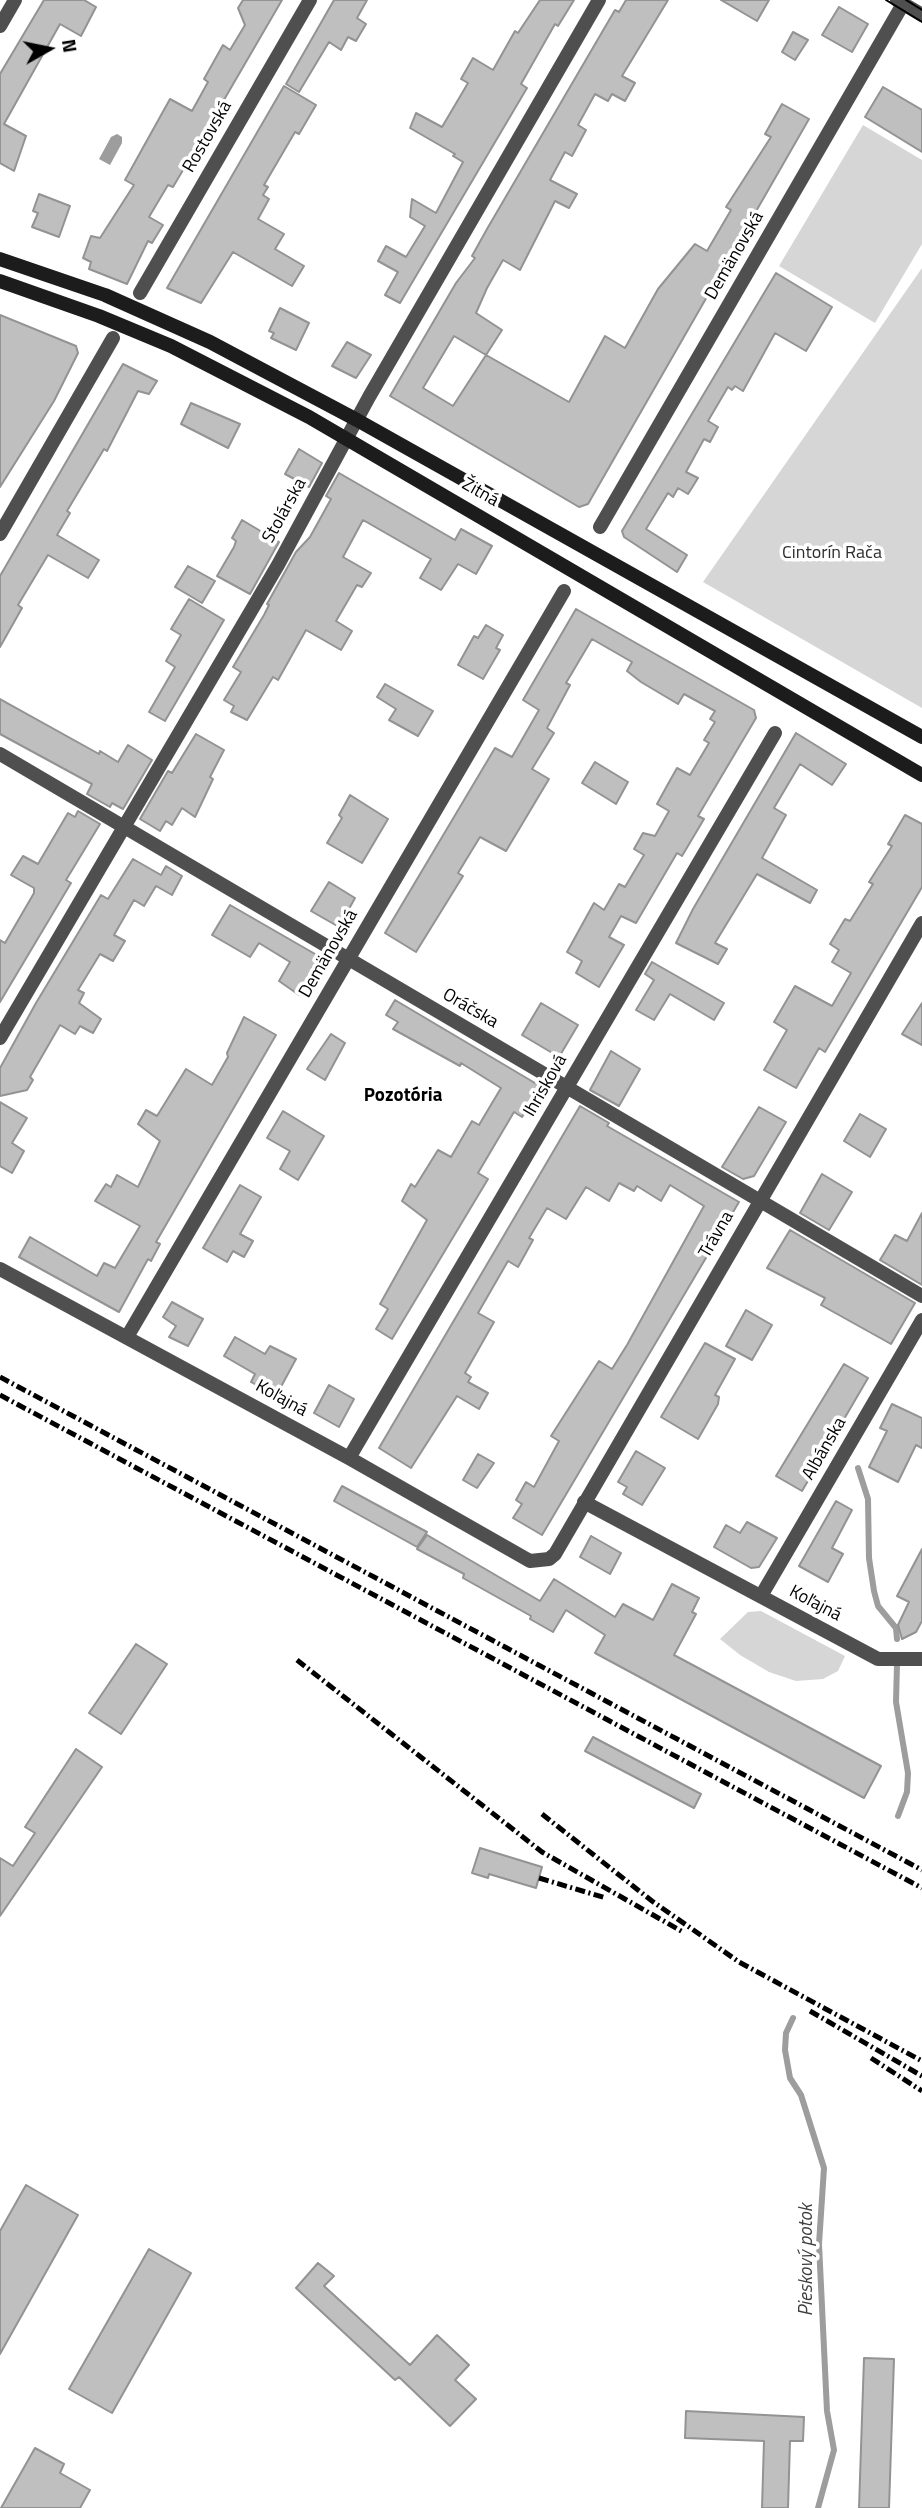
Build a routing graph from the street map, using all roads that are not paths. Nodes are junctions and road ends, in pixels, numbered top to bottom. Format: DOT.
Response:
graph roads {
  1 [pos="15,0"];
  2 [pos="310,0"];
  3 [pos="599,0"];
  4 [pos="900,2"];
  5 [pos="922,15"];
  6 [pos="0,26"];
  7 [pos="0,259"];
  8 [pos="0,281"];
  9 [pos="140,293"];
  10 [pos="113,338"];
  11 [pos="357,420"];
  12 [pos="347,439"];
  13 [pos="600,527"];
  14 [pos="0,534"];
  15 [pos="564,592"];
  16 [pos="775,733"];
  17 [pos="922,737"];
  18 [pos="0,754"];
  19 [pos="922,775"];
  20 [pos="126,826"];
  21 [pos="922,923"];
  22 [pos="348,960"];
  23 [pos="0,1038"];
  24 [pos="567,1087"];
  25 [pos="760,1198"];
  26 [pos="0,1269"];
  27 [pos="922,1296"];
  28 [pos="922,1320"];
  29 [pos="127,1337"];
  30 [pos="349,1458"];
  31 [pos="584,1502"];
  32 [pos="542,1561"];
  33 [pos="761,1596"];
  34 [pos="922,1659"];
  1 -- 6 [label="street"];
  2 -- 9 [label="street, Rostovská"];
  3 -- 11 [label="street, Stolárska"];
  4 -- 5 [label="street"];
  4 -- 13 [label="street, Demänovská"];
  7 -- 11 [label="main road, Žitná"];
  8 -- 12 [label="main road, Žitná"];
  10 -- 14 [label="street"];
  11 -- 12 [label="street, Stolárska"];
  11 -- 17 [label="main road, Žitná"];
  12 -- 19 [label="main road, Žitná"];
  12 -- 20 [label="street, Stolárska"];
  15 -- 22 [label="street, Demänovská"];
  16 -- 24 [label="street, Ihrisková"];
  18 -- 20 [label="street, Oráčska"];
  20 -- 22 [label="street, Oráčska"];
  20 -- 23 [label="street, Stolárska"];
  21 -- 25 [label="street, Trávna"];
  22 -- 24 [label="street, Oráčska"];
  22 -- 29 [label="street, Demänovská"];
  24 -- 25 [label="street, Oráčska"];
  24 -- 30 [label="street, Ihrisková"];
  25 -- 27 [label="street, Oráčska"];
  25 -- 31 [label="street, Trávna"];
  26 -- 29 [label="street, Koľajná"];
  28 -- 33 [label="street, Albánska"];
  29 -- 30 [label="street, Koľajná"];
  30 -- 32 [label="street, Koľajná"];
  31 -- 32 [label="street, Trávna"];
  31 -- 33 [label="street, Koľajná"];
  33 -- 34 [label="street, Koľajná"];
}
